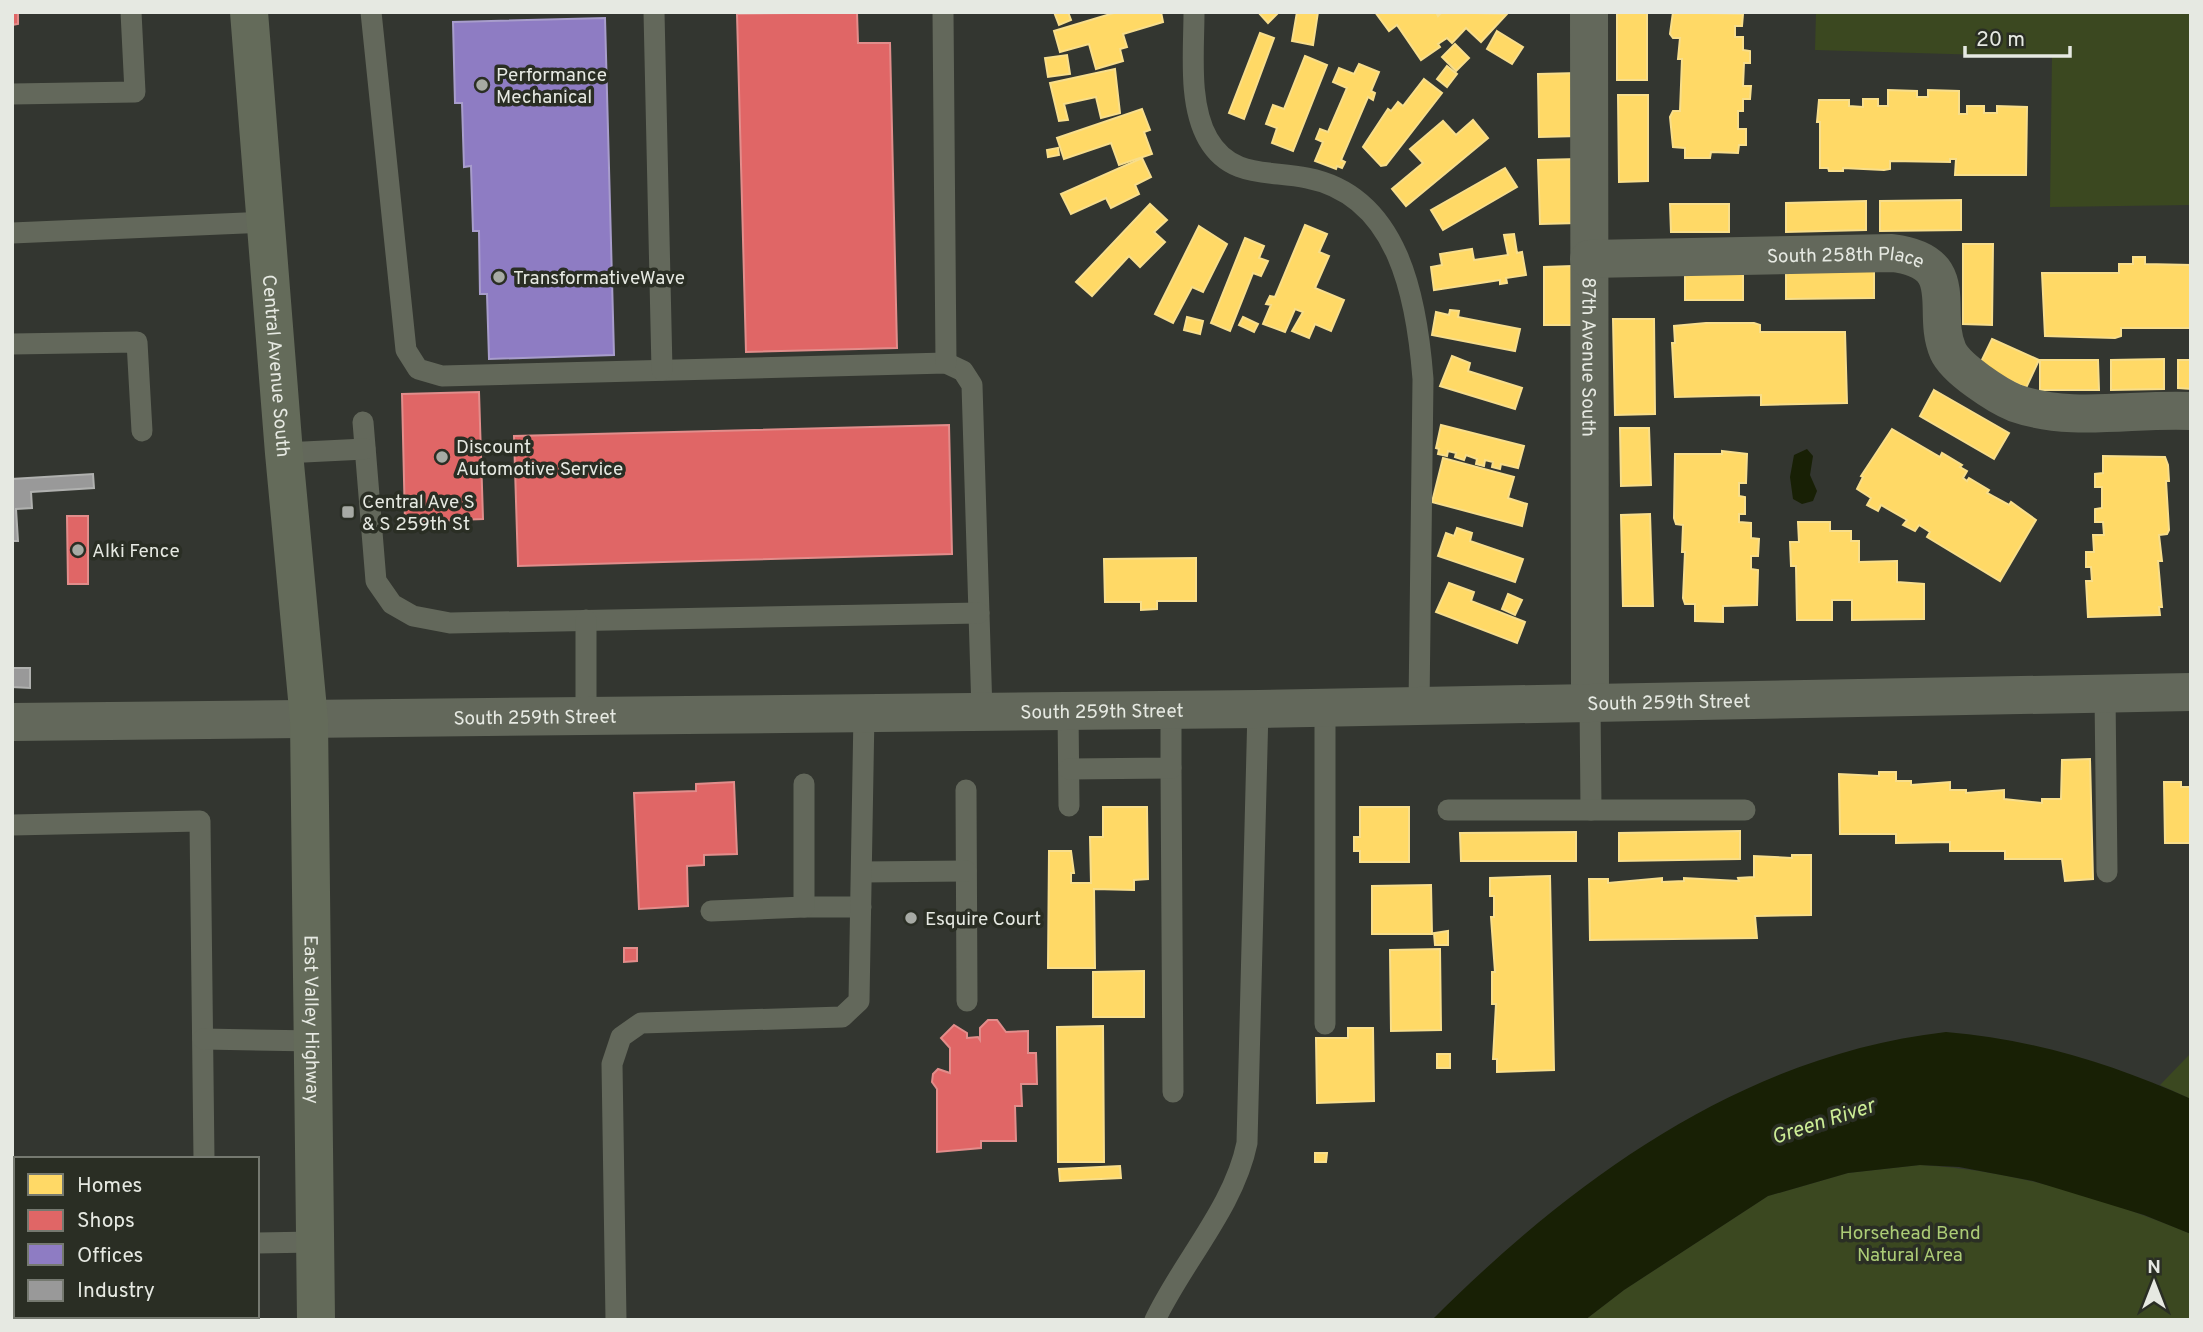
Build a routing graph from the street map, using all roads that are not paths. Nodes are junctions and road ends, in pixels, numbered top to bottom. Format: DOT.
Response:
graph roads {
  1 [pos="131,12"];
  2 [pos="248,12"];
  3 [pos="371,12"];
  4 [pos="654,12"];
  5 [pos="943,12"];
  6 [pos="1194,12"];
  7 [pos="1589,12"];
  8 [pos="12,94"];
  9 [pos="265,222"];
  10 [pos="12,233"];
  11 [pos="1589,259"];
  12 [pos="12,344"];
  13 [pos="946,363"];
  14 [pos="662,370"];
  15 [pos="2185,410"];
  16 [pos="363,422"];
  17 [pos="142,431"];
  18 [pos="365,449"];
  19 [pos="284,453"];
  20 [pos="979,613"];
  21 [pos="586,620"];
  22 [pos="2191,692"];
  23 [pos="2105,694"];
  24 [pos="1590,701"];
  25 [pos="1419,706"];
  26 [pos="1325,708"];
  27 [pos="1171,709"];
  28 [pos="1258,709"];
  29 [pos="1068,710"];
  30 [pos="982,712"];
  31 [pos="864,713"];
  32 [pos="586,716"];
  33 [pos="309,720"];
  34 [pos="12,722"];
  35 [pos="1171,768"];
  36 [pos="1069,769"];
  37 [pos="804,784"];
  38 [pos="966,790"];
  39 [pos="1069,806"];
  40 [pos="1448,810"];
  41 [pos="1591,810"];
  42 [pos="1745,810"];
  43 [pos="12,825"];
  44 [pos="966,871"];
  45 [pos="862,872"];
  46 [pos="2107,872"];
  47 [pos="804,907"];
  48 [pos="861,907"];
  49 [pos="711,911"];
  50 [pos="967,1001"];
  51 [pos="1325,1024"];
  52 [pos="203,1039"];
  53 [pos="315,1041"];
  54 [pos="1173,1092"];
  55 [pos="204,1157"];
  56 [pos="314,1242"];
  57 [pos="259,1243"];
  58 [pos="316,1320"];
  59 [pos="616,1320"];
  60 [pos="1155,1320"];
  1 -- 8 [label="lane"];
  2 -- 9 [label="main road, Central Avenue South"];
  3 -- 14 [label="lane"];
  4 -- 14 [label="lane"];
  5 -- 13 [label="lane"];
  6 -- 25 [label="lane"];
  7 -- 11 [label="street, 87th Avenue South"];
  9 -- 10 [label="lane"];
  9 -- 19 [label="main road, Central Avenue South"];
  11 -- 15 [label="street, South 258th Place"];
  11 -- 24 [label="street, 87th Avenue South"];
  12 -- 17 [label="lane"];
  13 -- 14 [label="lane"];
  13 -- 20 [label="lane"];
  16 -- 18 [label="lane"];
  18 -- 19 [label="lane"];
  18 -- 21 [label="lane"];
  19 -- 33 [label="main road, Central Avenue South"];
  20 -- 21 [label="lane"];
  20 -- 30 [label="lane"];
  21 -- 32 [label="lane"];
  22 -- 23 [label="street, South 259th Street"];
  23 -- 24 [label="street, South 259th Street"];
  23 -- 46 [label="lane"];
  24 -- 25 [label="street, South 259th Street"];
  24 -- 41 [label="lane"];
  25 -- 26 [label="street, South 259th Street"];
  26 -- 28 [label="street, South 259th Street"];
  26 -- 51 [label="lane"];
  27 -- 28 [label="street, South 259th Street"];
  27 -- 29 [label="street, South 259th Street"];
  27 -- 35 [label="lane"];
  28 -- 60 [label="lane"];
  29 -- 30 [label="street, South 259th Street"];
  29 -- 36 [label="lane"];
  30 -- 31 [label="street, South 259th Street"];
  31 -- 32 [label="street, South 259th Street"];
  31 -- 45 [label="lane"];
  32 -- 33 [label="street, South 259th Street"];
  33 -- 34 [label="street, South 259th Street"];
  33 -- 53 [label="main road, East Valley Highway"];
  35 -- 36 [label="lane"];
  35 -- 54 [label="lane"];
  36 -- 39 [label="lane"];
  37 -- 47 [label="lane"];
  38 -- 44 [label="lane"];
  40 -- 41 [label="lane"];
  41 -- 42 [label="lane"];
  43 -- 52 [label="lane"];
  44 -- 45 [label="lane"];
  44 -- 50 [label="lane"];
  45 -- 48 [label="lane"];
  47 -- 48 [label="lane"];
  47 -- 49 [label="lane"];
  48 -- 59 [label="lane"];
  52 -- 53 [label="lane"];
  52 -- 55 [label="lane"];
  53 -- 56 [label="main road, East Valley Highway"];
  56 -- 57 [label="lane"];
  56 -- 58 [label="main road, East Valley Highway"];
}
